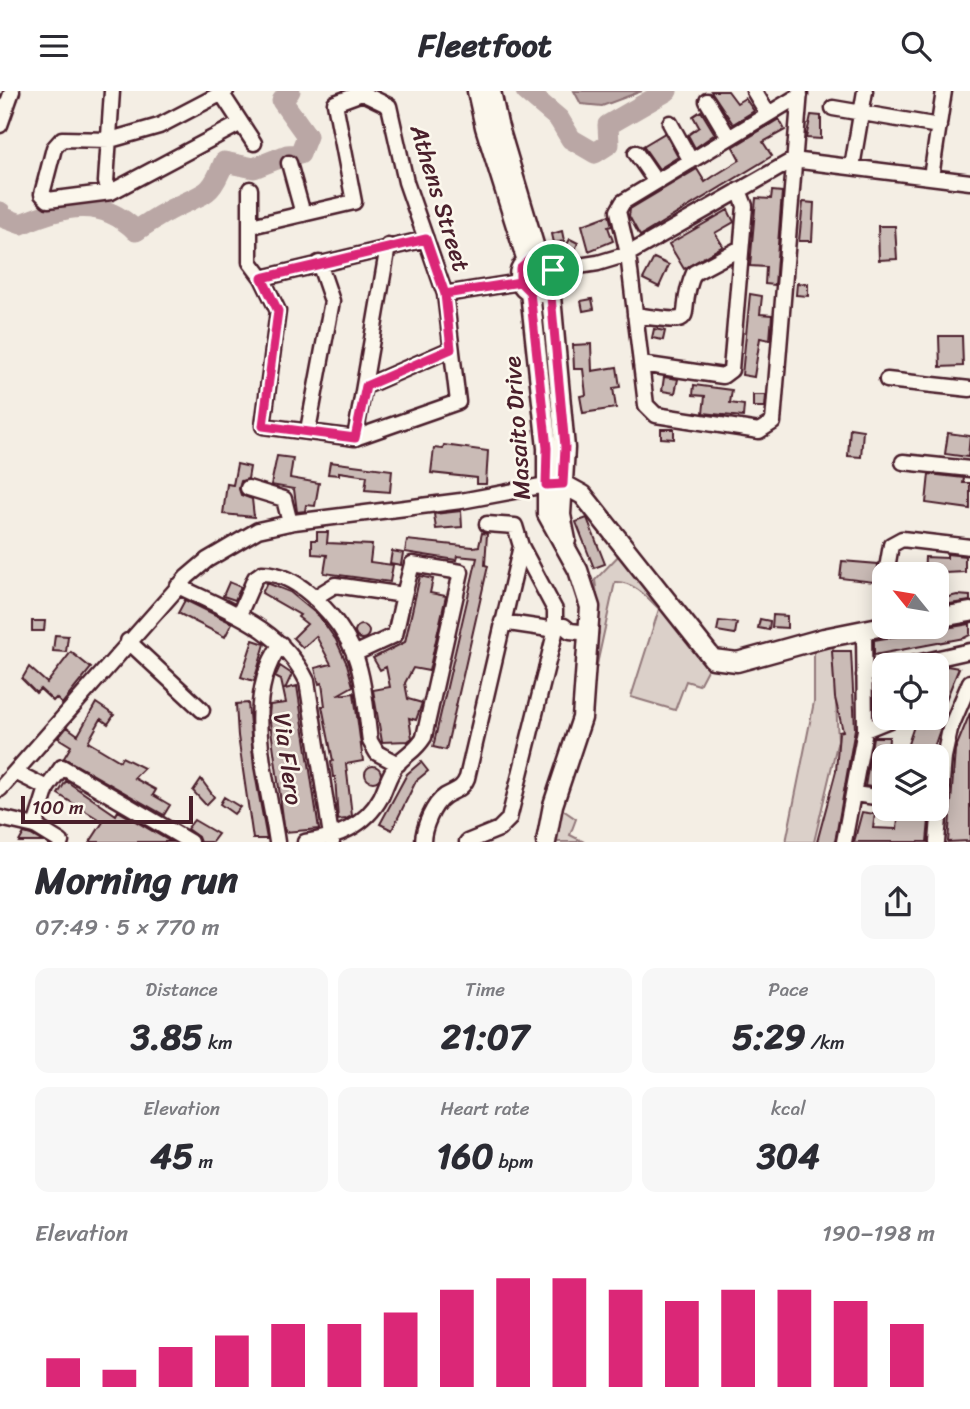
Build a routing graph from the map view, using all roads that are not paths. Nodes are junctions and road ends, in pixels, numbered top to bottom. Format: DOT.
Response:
graph roads {
  1 [pos="12,91"];
  2 [pos="111,91"];
  3 [pos="477,91"];
  4 [pos="491,91"];
  5 [pos="754,91"];
  6 [pos="865,91"];
  7 [pos="944,91"];
  8 [pos="223,92"];
  9 [pos="800,93"];
  10 [pos="707,101"];
  11 [pos="3,108"];
  12 [pos="833,108"];
  13 [pos="861,113"];
  14 [pos="768,114"];
  15 [pos="242,123"];
  16 [pos="670,123"];
  17 [pos="0,125"];
  18 [pos="939,126"];
  19 [pos="729,138"];
  20 [pos="110,140"];
  21 [pos="254,143"];
  22 [pos="636,153"];
  23 [pos="793,160"];
  24 [pos="691,161"];
  25 [pos="289,163"];
  26 [pos="852,167"];
  27 [pos="931,177"];
  28 [pos="656,182"];
  29 [pos="970,182"];
  30 [pos="250,189"];
  31 [pos="739,190"];
  32 [pos="111,192"];
  33 [pos="303,214"];
  34 [pos="251,226"];
  35 [pos="426,239"];
  36 [pos="388,246"];
  37 [pos="741,249"];
  38 [pos="628,254"];
  39 [pos="533,260"];
  40 [pos="319,263"];
  41 [pos="262,278"];
  42 [pos="552,278"];
  43 [pos="525,287"];
  44 [pos="445,294"];
  45 [pos="635,315"];
  46 [pos="451,349"];
  47 [pos="641,364"];
  48 [pos="887,380"];
  49 [pos="366,386"];
  50 [pos="970,389"];
  51 [pos="308,430"];
  52 [pos="355,438"];
  53 [pos="903,462"];
  54 [pos="970,469"];
  55 [pos="555,485"];
  56 [pos="248,488"];
  57 [pos="290,523"];
  58 [pos="487,524"];
  59 [pos="521,546"];
  60 [pos="970,547"];
  61 [pos="888,562"];
  62 [pos="178,586"];
  63 [pos="404,595"];
  64 [pos="314,598"];
  65 [pos="970,612"];
  66 [pos="239,615"];
  67 [pos="949,616"];
  68 [pos="502,622"];
  69 [pos="872,629"];
  70 [pos="559,630"];
  71 [pos="864,630"];
  72 [pos="590,633"];
  73 [pos="128,641"];
  74 [pos="281,644"];
  75 [pos="970,652"];
  76 [pos="354,654"];
  77 [pos="949,656"];
  78 [pos="872,672"];
  79 [pos="864,674"];
  80 [pos="970,682"];
  81 [pos="201,710"];
  82 [pos="872,727"];
  83 [pos="865,730"];
  84 [pos="945,744"];
  85 [pos="398,764"];
  86 [pos="15,772"];
  87 [pos="47,788"];
  88 [pos="0,789"];
  89 [pos="854,794"];
  90 [pos="872,796"];
  91 [pos="0,818"];
  92 [pos="938,821"];
  93 [pos="35,826"];
  94 [pos="330,840"];
  95 [pos="61,842"];
  96 [pos="190,842"];
  97 [pos="277,842"];
  98 [pos="305,842"];
  99 [pos="423,842"];
  100 [pos="467,842"];
  101 [pos="546,842"];
  102 [pos="844,842"];
  103 [pos="937,842"];
  1 -- 11 [label="street"];
  2 -- 20 [label="street"];
  3 -- 39 [label="street"];
  4 -- 39 [label="street"];
  5 -- 14 [label="street"];
  6 -- 13 [label="street"];
  7 -- 18 [label="street"];
  8 -- 15 [label="street"];
  8 -- 20 [label="street"];
  9 -- 14 [label="street"];
  9 -- 23 [label="street"];
  10 -- 19 [label="street"];
  11 -- 17 [label="street"];
  12 -- 13 [label="street"];
  13 -- 18 [label="street"];
  13 -- 26 [label="street"];
  14 -- 19 [label="street"];
  15 -- 21 [label="street"];
  15 -- 32 [label="street"];
  16 -- 24 [label="street"];
  18 -- 27 [label="street"];
  19 -- 24 [label="street"];
  20 -- 32 [label="street"];
  20 -- 32 [label="street"];
  22 -- 28 [label="street"];
  23 -- 26 [label="street"];
  23 -- 31 [label="street"];
  23 -- 47 [label="street"];
  24 -- 28 [label="street"];
  25 -- 33 [label="street"];
  26 -- 27 [label="street"];
  27 -- 29 [label="street"];
  28 -- 38 [label="street"];
  30 -- 34 [label="street"];
  31 -- 37 [label="street"];
  31 -- 38 [label="street"];
  33 -- 34 [label="street"];
  33 -- 35 [label="street, Athens Street"];
  34 -- 41 [label="street"];
  35 -- 36 [label="street"];
  35 -- 44 [label="street, Athens Street"];
  36 -- 40 [label="street"];
  36 -- 49 [label="street"];
  37 -- 45 [label="street"];
  37 -- 47 [label="street"];
  38 -- 42 [label="street"];
  38 -- 45 [label="street"];
  39 -- 42 [label="street"];
  39 -- 43 [label="street"];
  40 -- 41 [label="street"];
  40 -- 51 [label="street"];
  41 -- 51 [label="street"];
  42 -- 43 [label="street"];
  42 -- 55 [label="street, Masaito Drive"];
  43 -- 44 [label="street"];
  43 -- 55 [label="street, Masaito Drive"];
  44 -- 46 [label="street, Athens Street"];
  45 -- 47 [label="street"];
  46 -- 49 [label="street"];
  46 -- 52 [label="street, Athens Street"];
  48 -- 50 [label="street"];
  49 -- 52 [label="street"];
  51 -- 52 [label="street"];
  53 -- 54 [label="street"];
  55 -- 57 [label="street"];
  55 -- 71 [label="street"];
  55 -- 72 [label="street, Masaito Drive"];
  56 -- 57 [label="street"];
  57 -- 62 [label="street"];
  58 -- 59 [label="street"];
  59 -- 68 [label="street"];
  59 -- 70 [label="street"];
  60 -- 61 [label="street"];
  62 -- 66 [label="street"];
  62 -- 73 [label="street"];
  63 -- 64 [label="street"];
  63 -- 76 [label="street"];
  63 -- 85 [label="street"];
  64 -- 66 [label="street"];
  64 -- 76 [label="street"];
  65 -- 67 [label="street"];
  66 -- 74 [label="street"];
  68 -- 70 [label="street"];
  68 -- 99 [label="street"];
  69 -- 71 [label="street"];
  70 -- 72 [label="street"];
  70 -- 100 [label="street"];
  71 -- 79 [label="street"];
  72 -- 101 [label="street, Masaito Drive"];
  73 -- 81 [label="street"];
  73 -- 86 [label="street"];
  74 -- 94 [label="street"];
  74 -- 97 [label="street, Via Flero"];
  75 -- 77 [label="street"];
  76 -- 85 [label="street"];
  78 -- 79 [label="street"];
  79 -- 83 [label="street"];
  80 -- 84 [label="street"];
  82 -- 83 [label="street"];
  83 -- 89 [label="street"];
  85 -- 94 [label="street"];
  86 -- 87 [label="street"];
  86 -- 88 [label="street"];
  87 -- 93 [label="street"];
  87 -- 96 [label="street"];
  89 -- 90 [label="street"];
  89 -- 102 [label="street"];
  91 -- 93 [label="street"];
  92 -- 103 [label="street"];
  93 -- 95 [label="street"];
  94 -- 98 [label="street"];
}
